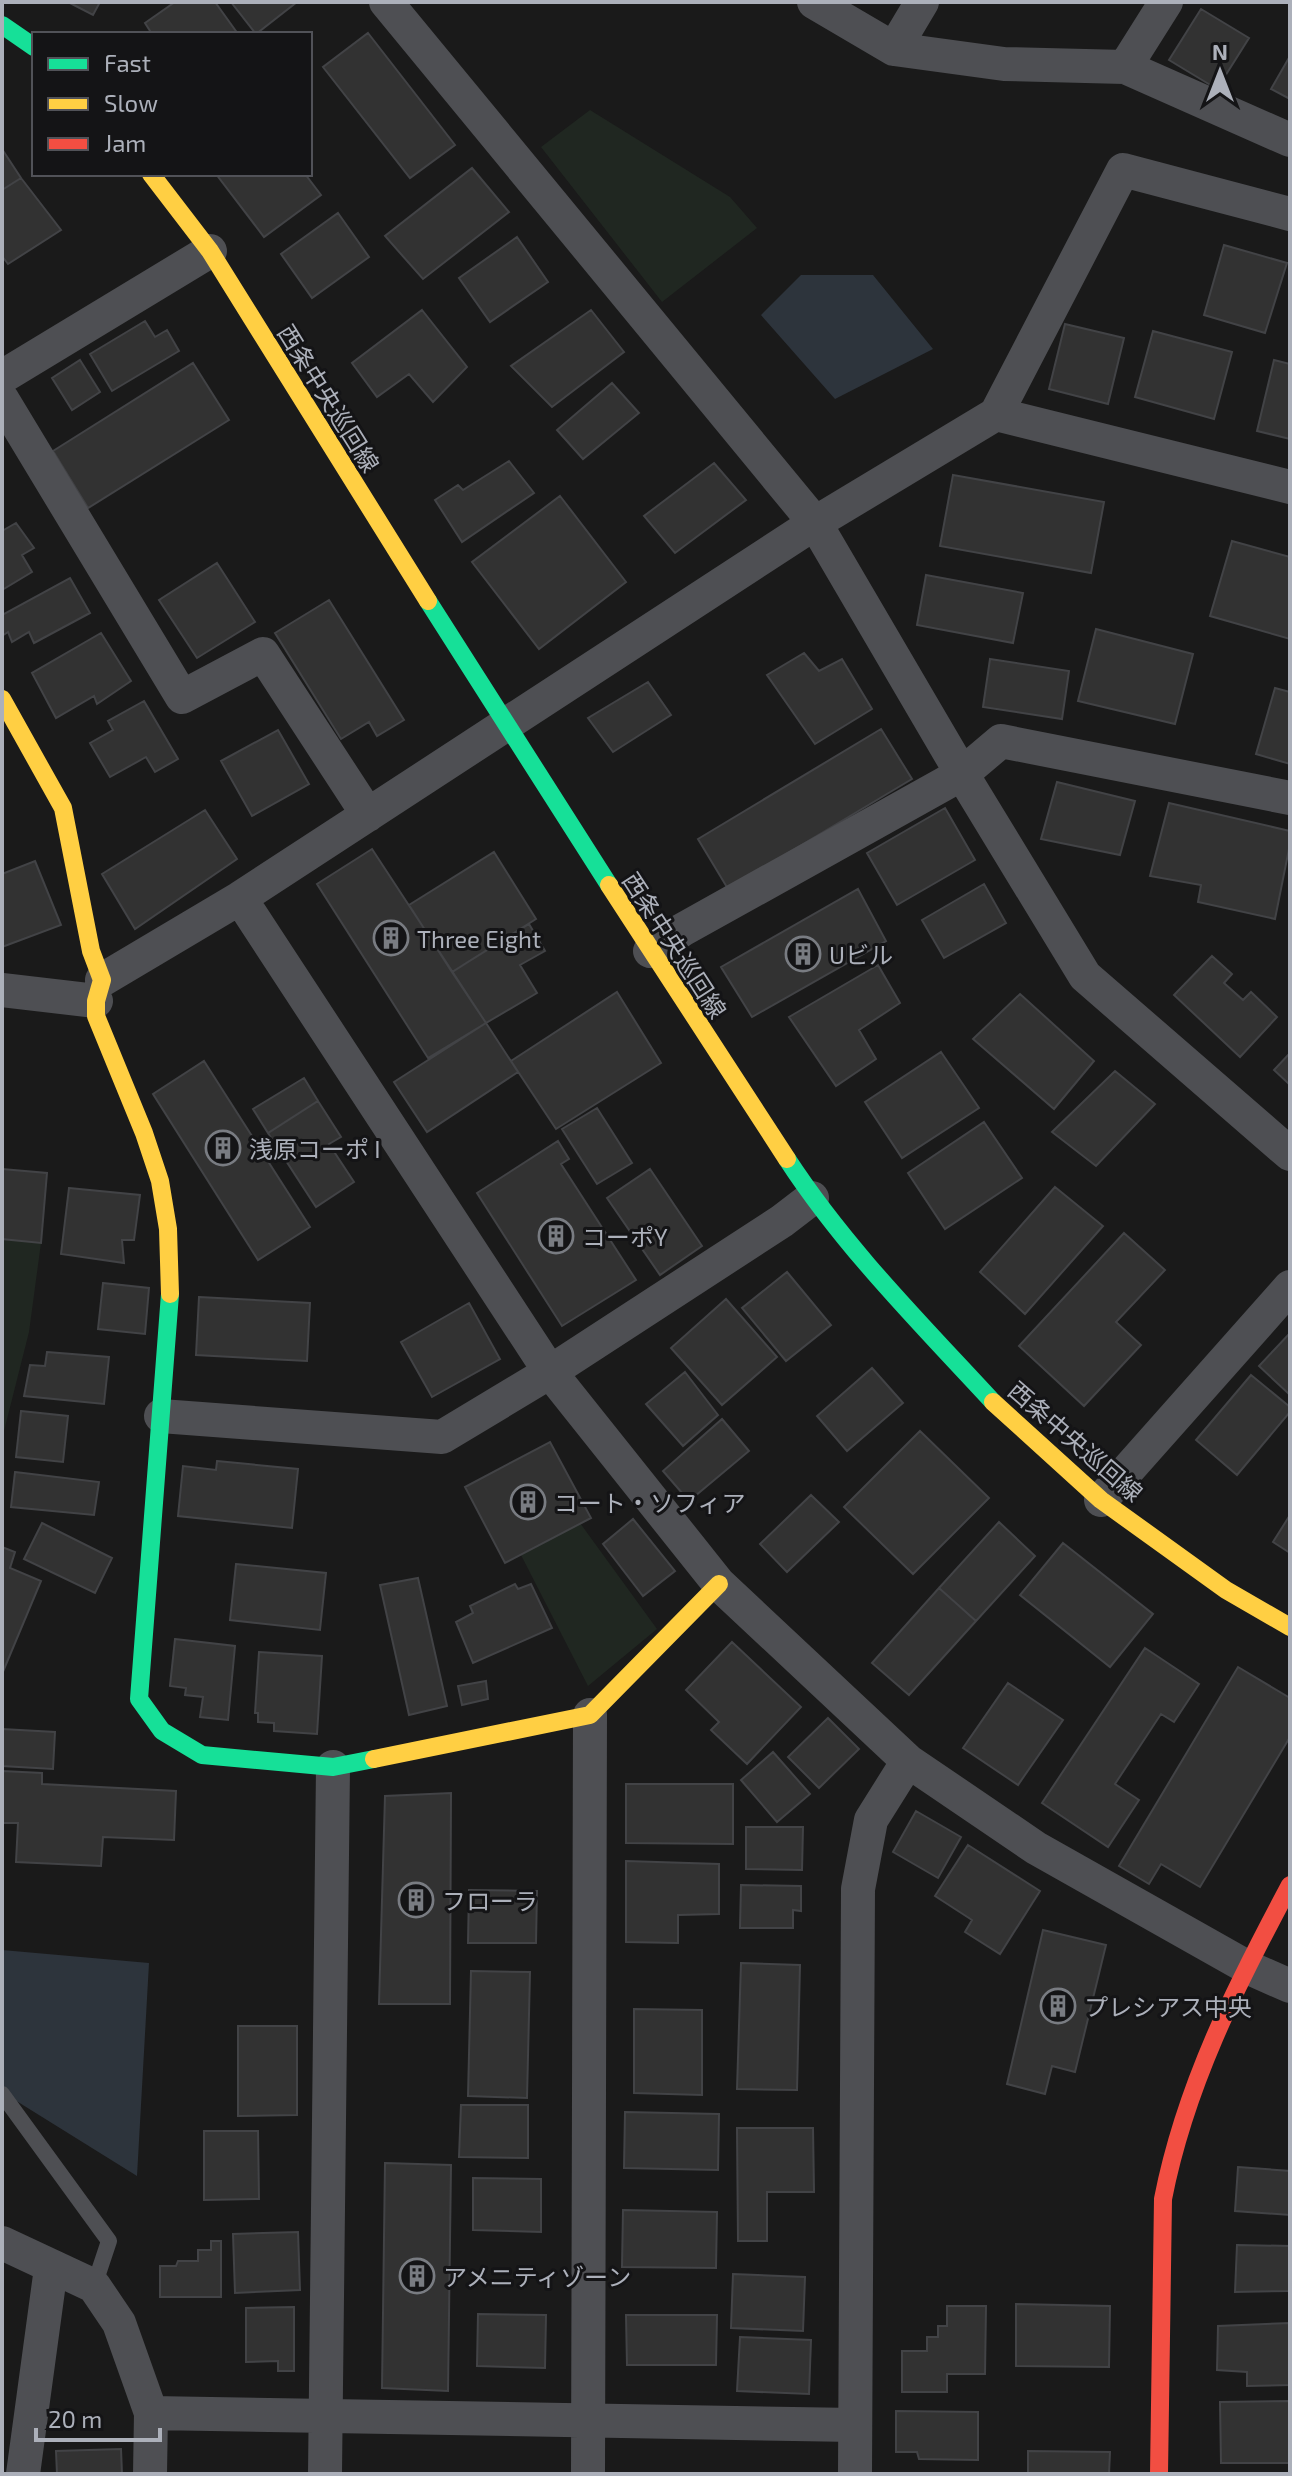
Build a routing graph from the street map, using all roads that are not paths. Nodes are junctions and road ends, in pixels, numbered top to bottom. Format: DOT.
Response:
graph roads {
  1 [pos="386,2"];
  2 [pos="814,2"];
  3 [pos="922,2"];
  4 [pos="1166,2"];
  5 [pos="2,25"];
  6 [pos="32,46"];
  7 [pos="894,49"];
  8 [pos="1125,67"];
  9 [pos="1290,140"];
  10 [pos="153,176"];
  11 [pos="1290,214"];
  12 [pos="210,251"];
  13 [pos="2,377"];
  14 [pos="2,399"];
  15 [pos="996,414"];
  16 [pos="1290,487"];
  17 [pos="815,523"];
  18 [pos="2,699"];
  19 [pos="505,725"];
  20 [pos="962,774"];
  21 [pos="1290,798"];
  22 [pos="368,815"];
  23 [pos="240,898"];
  24 [pos="650,951"];
  25 [pos="2,990"];
  26 [pos="99,990"];
  27 [pos="1290,1154"];
  28 [pos="812,1198"];
  29 [pos="1290,1289"];
  30 [pos="550,1372"];
  31 [pos="161,1416"];
  32 [pos="1101,1500"];
  33 [pos="719,1584"];
  34 [pos="1290,1627"];
  35 [pos="590,1715"];
  36 [pos="908,1761"];
  37 [pos="333,1767"];
  38 [pos="1290,1885"];
  39 [pos="1247,1967"];
  40 [pos="1290,1986"];
  41 [pos="2,2094"];
  42 [pos="2,2243"];
  43 [pos="51,2268"];
  44 [pos="94,2286"];
  45 [pos="151,2413"];
  46 [pos="325,2416"];
  47 [pos="588,2420"];
  48 [pos="855,2425"];
  49 [pos="23,2474"];
  50 [pos="150,2474"];
  51 [pos="325,2474"];
  52 [pos="588,2474"];
  53 [pos="855,2474"];
  54 [pos="1159,2474"];
  1 -- 17 [label="street"];
  2 -- 7 [label="street"];
  3 -- 7 [label="street"];
  4 -- 8 [label="street"];
  5 -- 6 [label="street"];
  7 -- 8 [label="street"];
  8 -- 9 [label="street"];
  10 -- 12 [label="street, 西条中央巡回線"];
  11 -- 15 [label="street"];
  12 -- 13 [label="street"];
  12 -- 19 [label="street, 西条中央巡回線"];
  14 -- 22 [label="street"];
  15 -- 16 [label="street"];
  15 -- 17 [label="street"];
  17 -- 19 [label="street"];
  17 -- 20 [label="street"];
  18 -- 26 [label="street"];
  19 -- 22 [label="street"];
  19 -- 24 [label="street, 西条中央巡回線"];
  20 -- 21 [label="street"];
  20 -- 24 [label="street"];
  20 -- 27 [label="street"];
  22 -- 23 [label="street"];
  23 -- 26 [label="street"];
  23 -- 30 [label="street"];
  24 -- 28 [label="street, 西条中央巡回線"];
  25 -- 26 [label="street"];
  26 -- 31 [label="street"];
  28 -- 30 [label="street"];
  28 -- 32 [label="street, 西条中央巡回線"];
  29 -- 32 [label="street"];
  30 -- 31 [label="street"];
  30 -- 33 [label="street"];
  31 -- 37 [label="street"];
  32 -- 34 [label="street, 西条中央巡回線"];
  33 -- 35 [label="street"];
  33 -- 36 [label="street"];
  35 -- 37 [label="street"];
  35 -- 47 [label="street"];
  36 -- 39 [label="street"];
  36 -- 48 [label="street"];
  37 -- 46 [label="street"];
  38 -- 39 [label="street"];
  39 -- 40 [label="street"];
  39 -- 54 [label="street"];
  41 -- 44 [label="lane"];
  42 -- 43 [label="street"];
  43 -- 44 [label="street"];
  43 -- 49 [label="street"];
  44 -- 45 [label="street"];
  45 -- 46 [label="street"];
  45 -- 50 [label="street"];
  46 -- 47 [label="street"];
  46 -- 51 [label="street"];
  47 -- 48 [label="street"];
  47 -- 52 [label="street"];
  48 -- 53 [label="street"];
}
